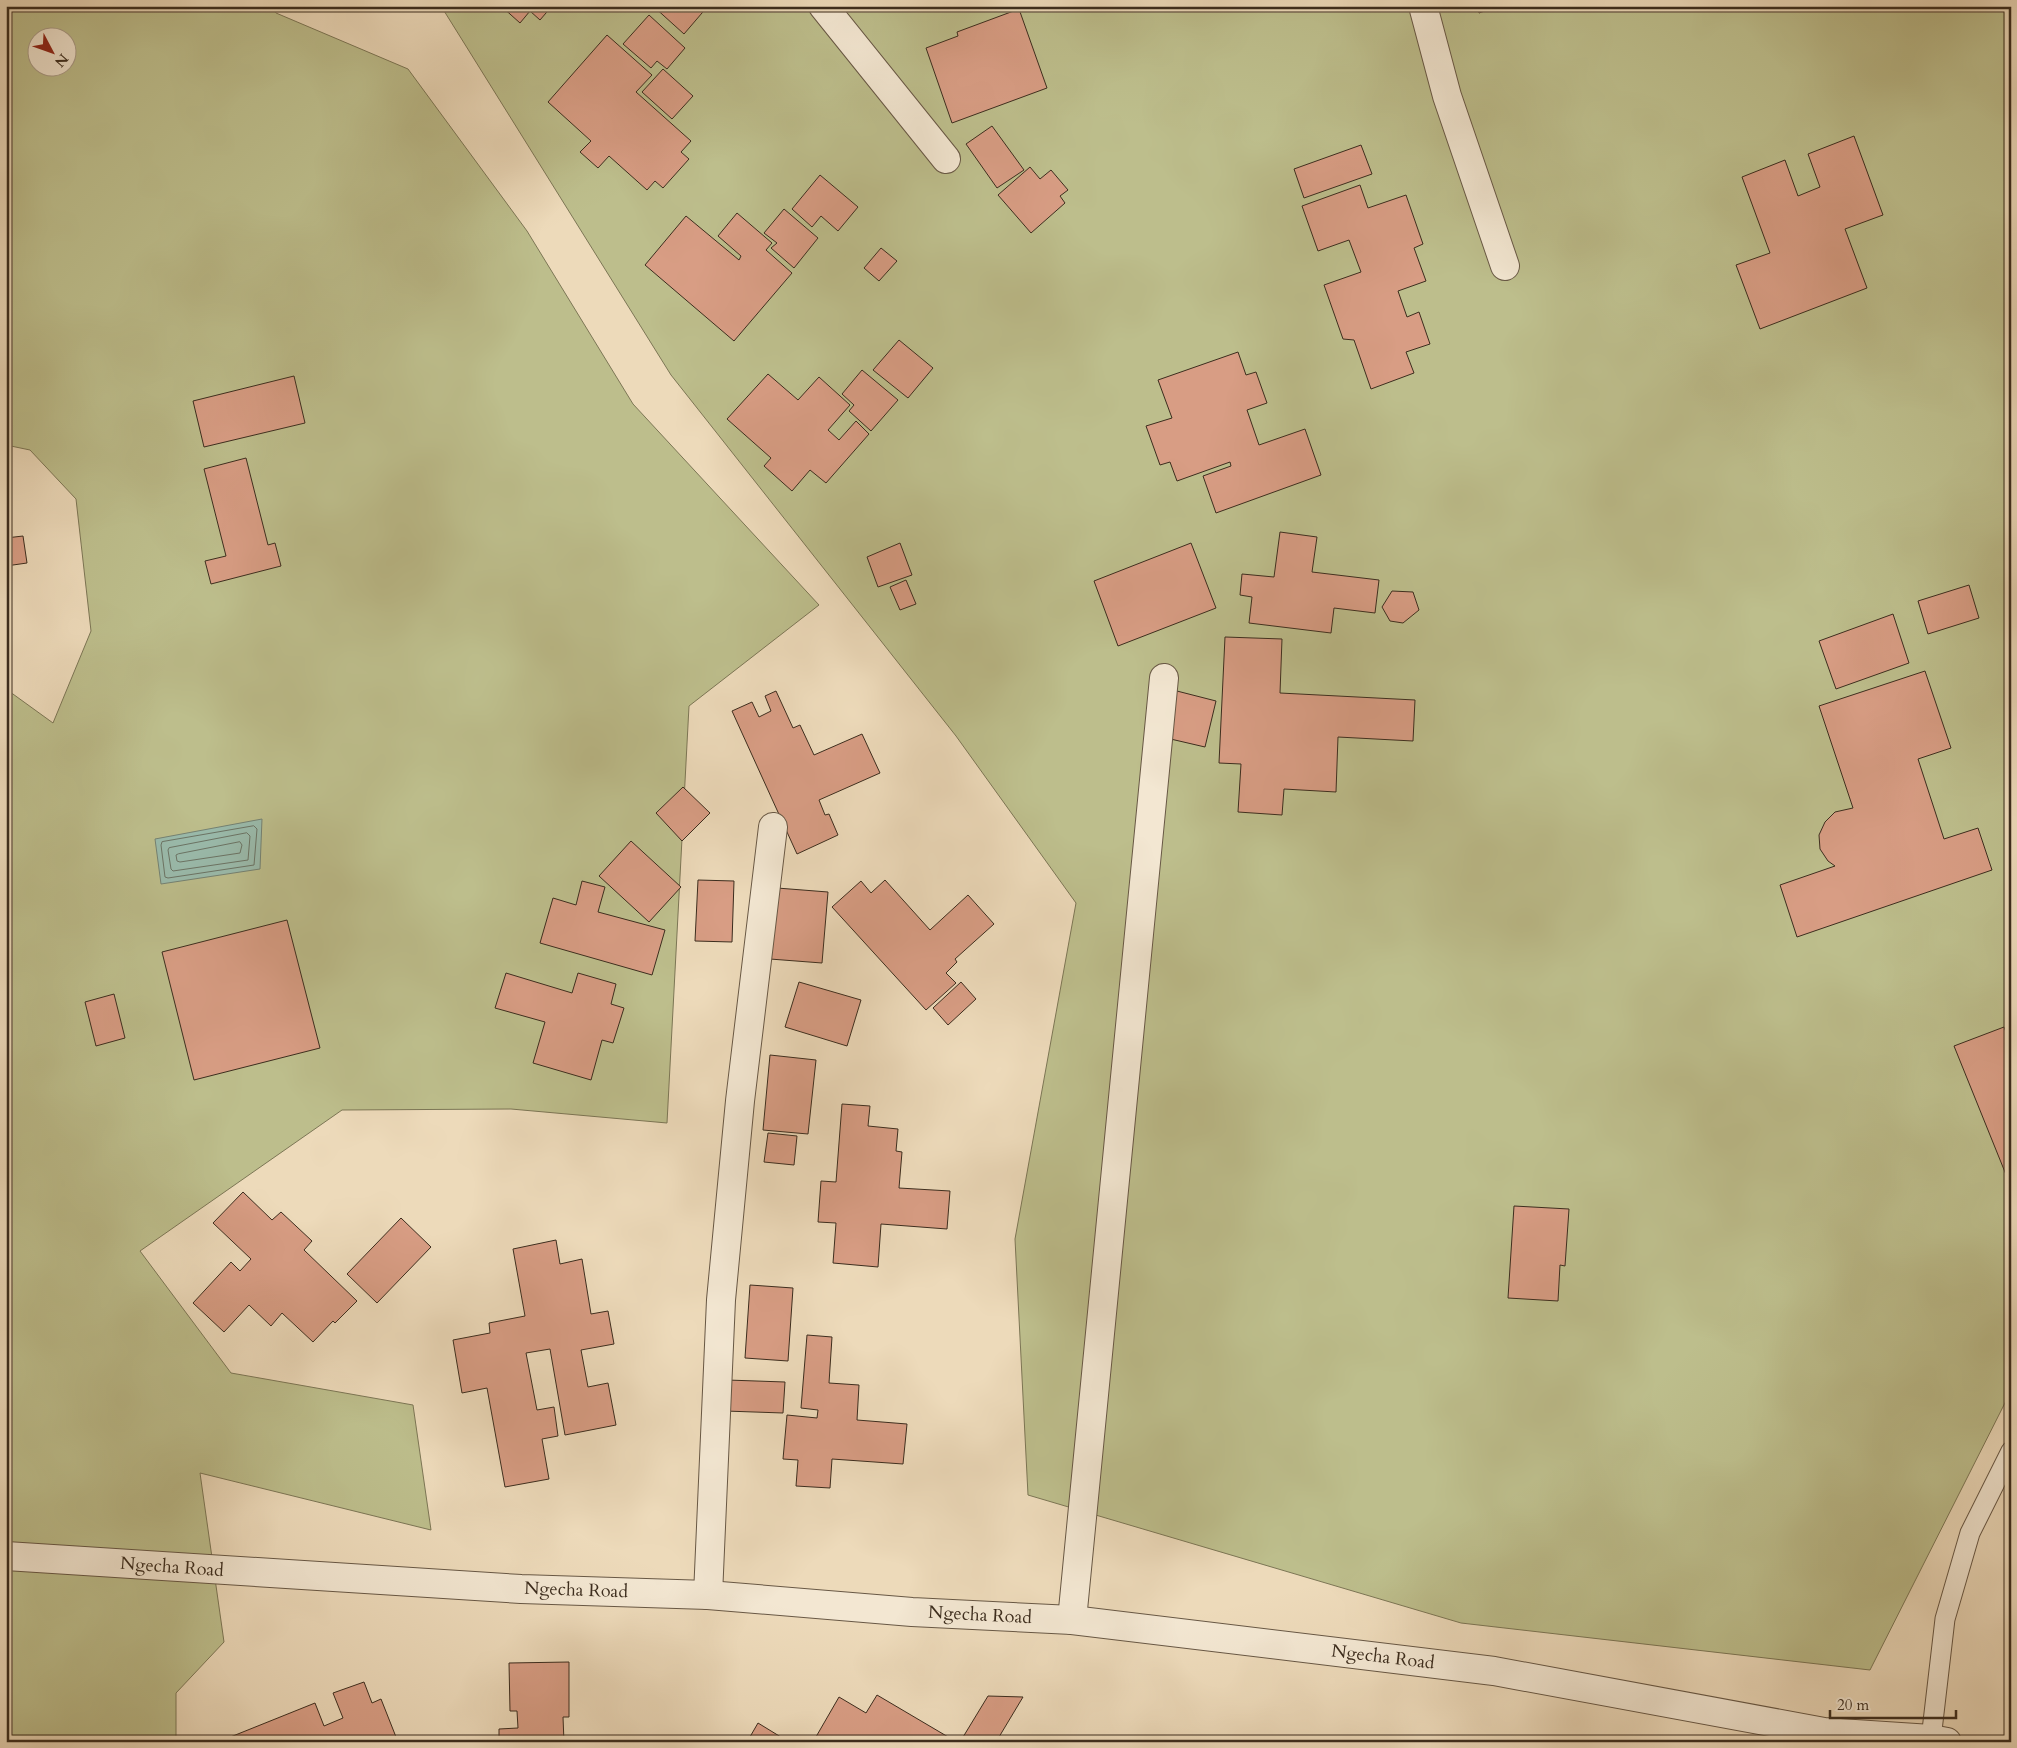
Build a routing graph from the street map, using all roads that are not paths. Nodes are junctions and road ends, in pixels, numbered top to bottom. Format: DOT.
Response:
graph roads {
  1 [pos="823,6"];
  2 [pos="1423,6"];
  3 [pos="946,159"];
  4 [pos="1505,266"];
  5 [pos="1164,678"];
  6 [pos="773,828"];
  7 [pos="2011,1451"];
  8 [pos="6,1556"];
  9 [pos="708,1595"];
  10 [pos="1072,1620"];
  11 [pos="1822,1737"];
  12 [pos="1939,1740"];
  1 -- 3 [label="street"];
  2 -- 4 [label="street"];
  5 -- 10 [label="street"];
  6 -- 9 [label="street"];
  7 -- 12 [label="lane"];
  8 -- 9 [label="street, Ngecha Road"];
  9 -- 10 [label="street, Ngecha Road"];
  10 -- 11 [label="street, Ngecha Road"];
  11 -- 12 [label="street, Ngecha Road"];
}
